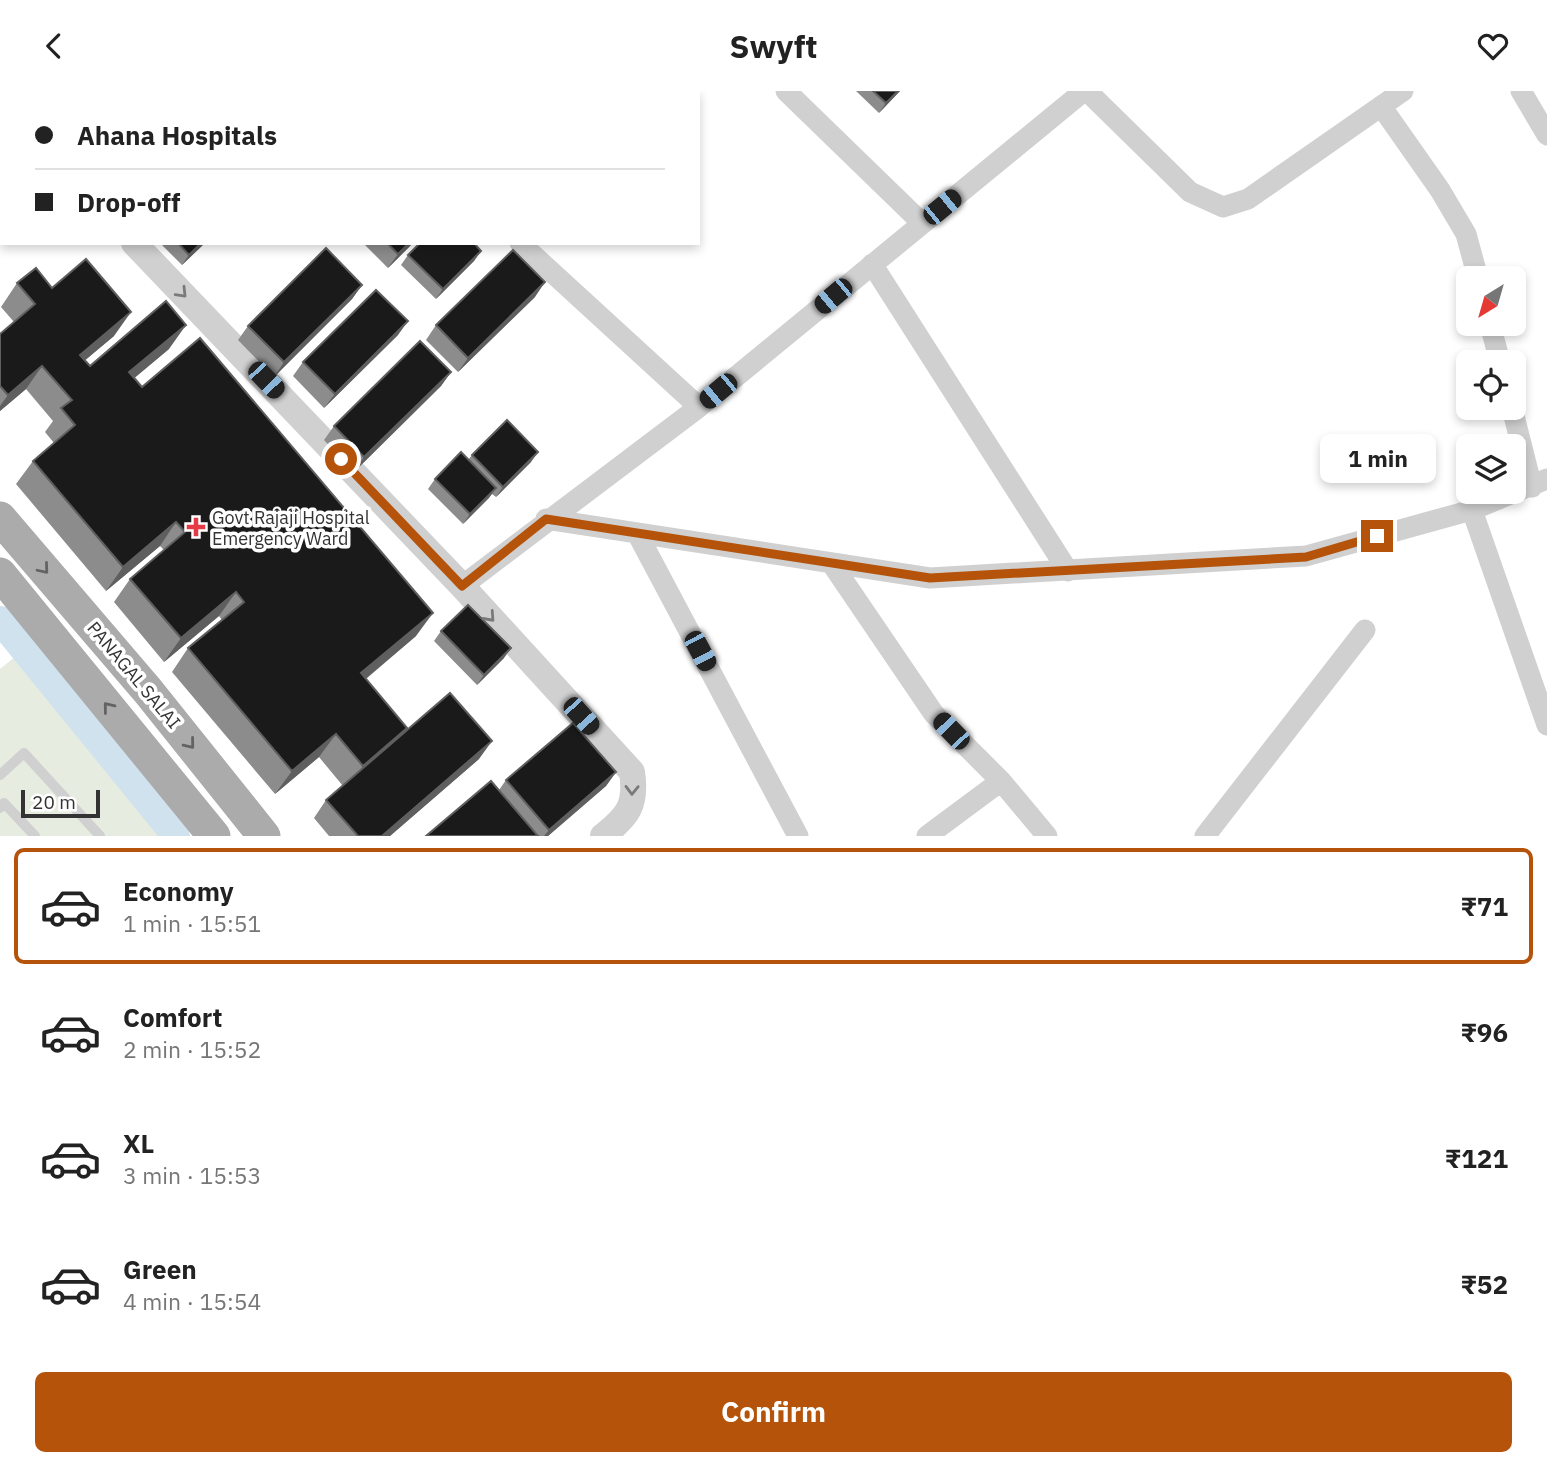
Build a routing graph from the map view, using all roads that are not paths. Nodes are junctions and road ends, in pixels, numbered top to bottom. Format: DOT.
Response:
graph roads {
  1 [pos="786,91"];
  2 [pos="1086,91"];
  3 [pos="1403,91"];
  4 [pos="1521,91"];
  5 [pos="1381,106"];
  6 [pos="1547,135"];
  7 [pos="922,223"];
  8 [pos="136,245"];
  9 [pos="522,245"];
  10 [pos="872,264"];
  11 [pos="1475,266"];
  12 [pos="699,407"];
  13 [pos="1516,420"];
  14 [pos="1540,483"];
  15 [pos="1472,510"];
  16 [pos="0,517"];
  17 [pos="546,519"];
  18 [pos="638,535"];
  19 [pos="832,564"];
  20 [pos="1068,571"];
  21 [pos="0,574"];
  22 [pos="462,586"];
  23 [pos="1365,630"];
  24 [pos="1544,711"];
  25 [pos="0,775"];
  26 [pos="1000,782"];
  27 [pos="0,808"];
  28 [pos="35,836"];
  29 [pos="100,836"];
  30 [pos="214,836"];
  31 [pos="264,836"];
  32 [pos="603,836"];
  33 [pos="798,836"];
  34 [pos="927,836"];
  35 [pos="1047,836"];
  36 [pos="1205,836"];
  1 -- 7 [label="street"];
  2 -- 5 [label="street"];
  2 -- 7 [label="street"];
  3 -- 5 [label="street"];
  4 -- 6 [label="street"];
  5 -- 11 [label="street"];
  7 -- 10 [label="street"];
  8 -- 22 [label="street, one-way"];
  9 -- 12 [label="street"];
  10 -- 12 [label="street"];
  10 -- 20 [label="street"];
  12 -- 17 [label="street"];
  13 -- 14 [label="street"];
  14 -- 15 [label="street"];
  15 -- 20 [label="street"];
  15 -- 24 [label="street"];
  16 -- 31 [label="main road, PANAGAL SALAI, one-way"];
  17 -- 18 [label="street"];
  17 -- 22 [label="street"];
  18 -- 19 [label="street"];
  18 -- 33 [label="street"];
  19 -- 20 [label="street"];
  19 -- 26 [label="street"];
  30 -- 21 [label="main road, one-way"];
  22 -- 32 [label="street, one-way"];
  23 -- 36 [label="street"];
  25 -- 29 [label="lane"];
  26 -- 34 [label="street"];
  26 -- 35 [label="street"];
  27 -- 28 [label="lane"];
}
